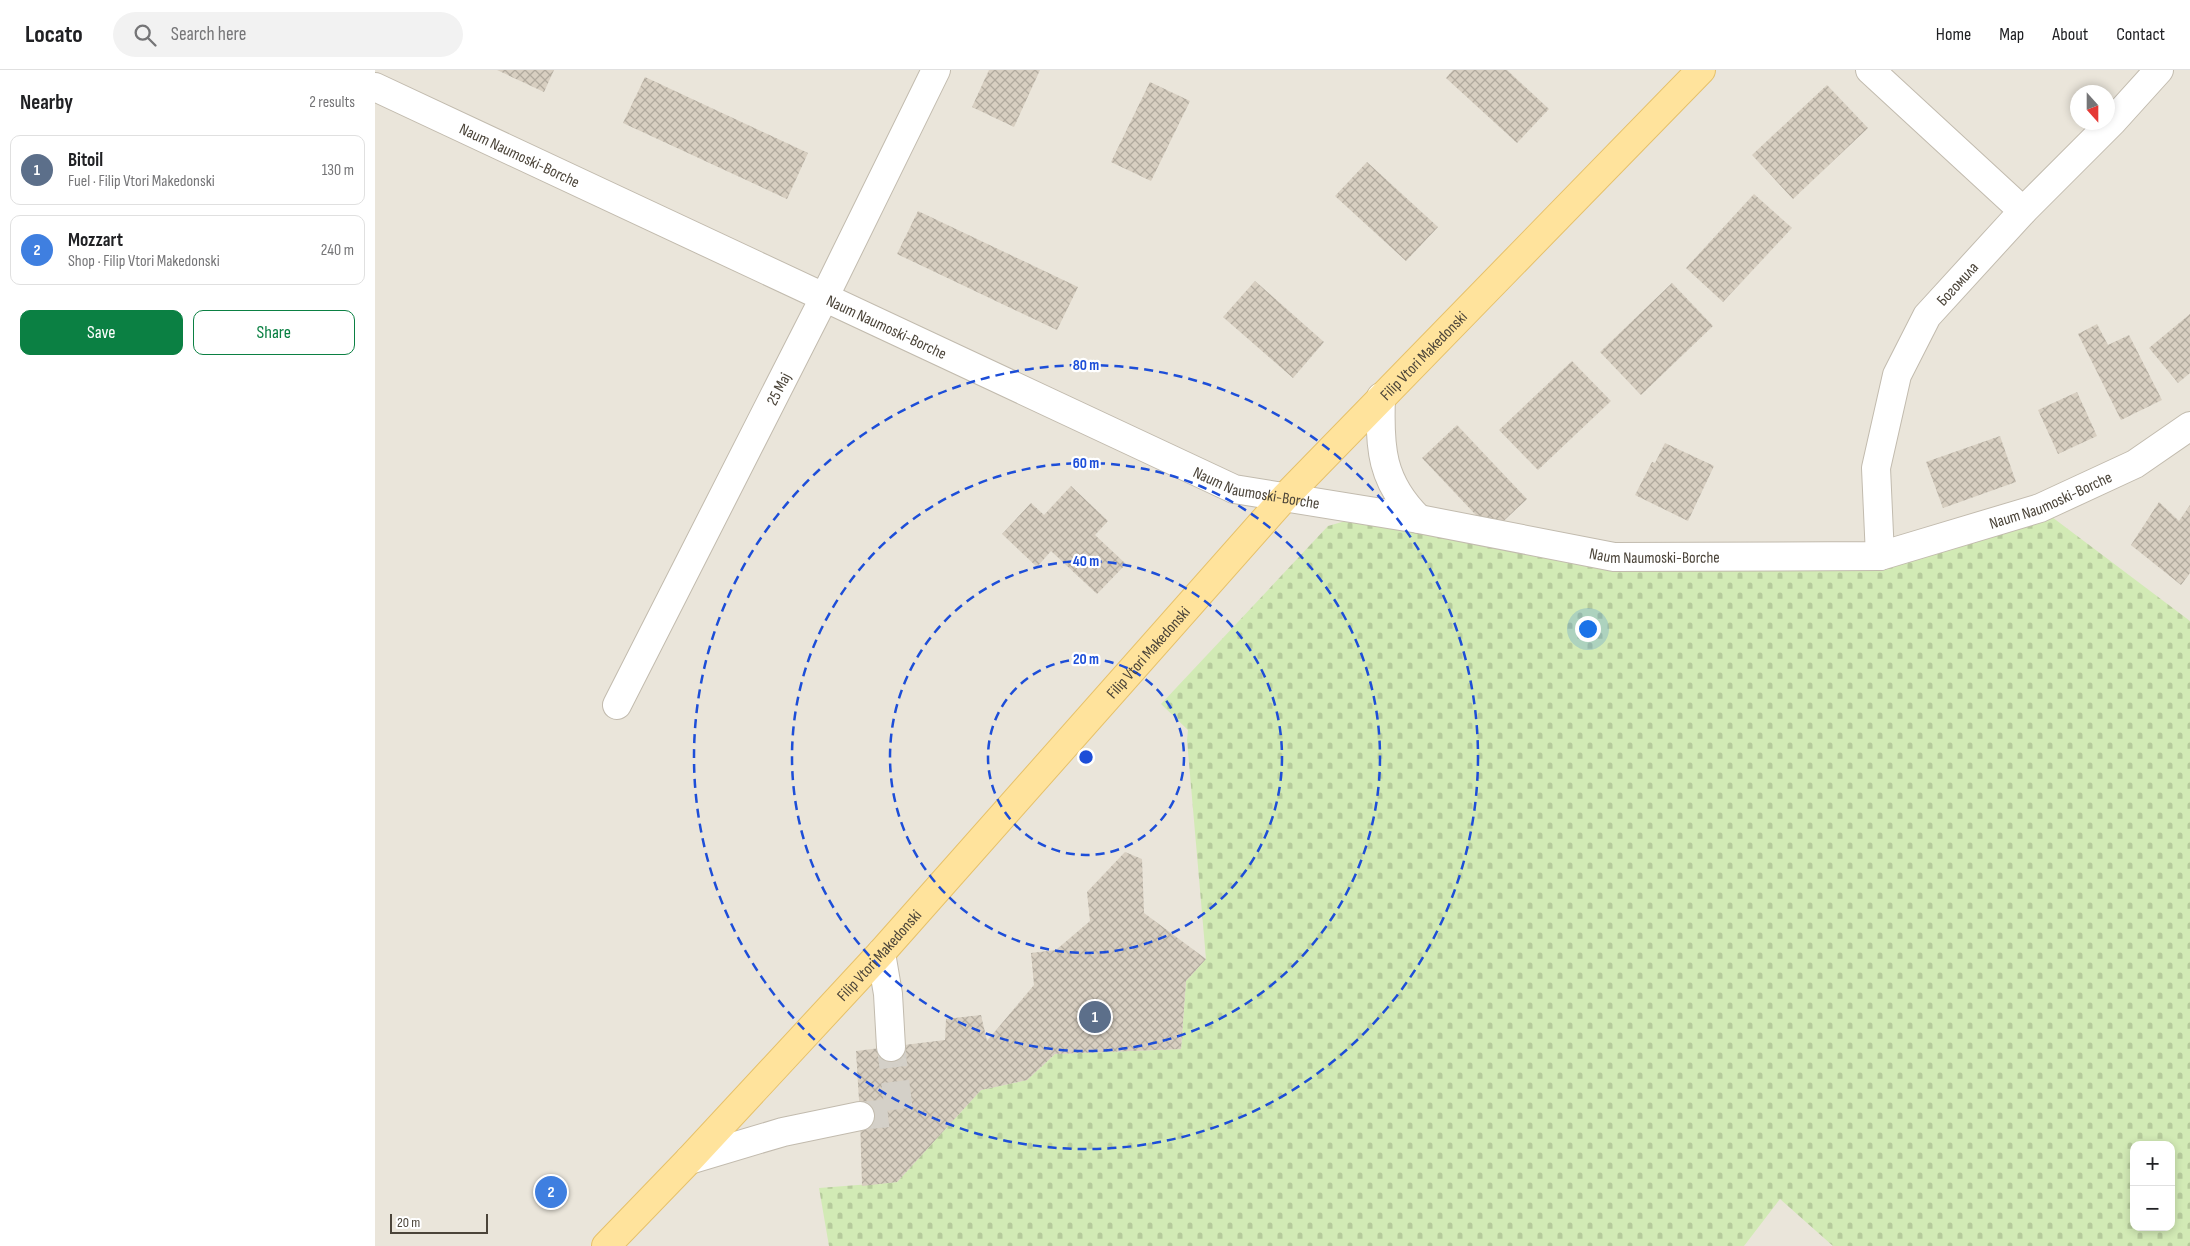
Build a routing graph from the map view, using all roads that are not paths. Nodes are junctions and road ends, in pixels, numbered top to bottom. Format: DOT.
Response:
graph roads {
  1 [pos="378,70"];
  2 [pos="936,70"];
  3 [pos="1701,70"];
  4 [pos="1870,70"];
  5 [pos="2159,70"];
  6 [pos="375,79"];
  7 [pos="375,87"];
  8 [pos="2023,211"];
  9 [pos="824,298"];
  10 [pos="1381,397"];
  11 [pos="2190,426"];
  12 [pos="1285,497"];
  13 [pos="1419,519"];
  14 [pos="1881,556"];
  15 [pos="617,705"];
  16 [pos="881,953"];
  17 [pos="891,1047"];
  18 [pos="860,1116"];
  19 [pos="689,1160"];
  20 [pos="606,1246"];
  1 -- 6 [label="street"];
  2 -- 9 [label="street, 25 Maj"];
  3 -- 10 [label="main road, Filip Vtori Makedonski"];
  4 -- 8 [label="street"];
  5 -- 8 [label="street, Богомила"];
  7 -- 9 [label="street, Naum Naumoski-Borche"];
  8 -- 14 [label="street, Богомила"];
  9 -- 12 [label="street, Naum Naumoski-Borche"];
  9 -- 15 [label="street, 25 Maj"];
  10 -- 12 [label="main road, Filip Vtori Makedonski"];
  10 -- 13 [label="street"];
  11 -- 14 [label="street, Naum Naumoski-Borche"];
  12 -- 13 [label="street, Naum Naumoski-Borche"];
  12 -- 16 [label="main road, Filip Vtori Makedonski"];
  13 -- 14 [label="street, Naum Naumoski-Borche"];
  16 -- 17 [label="street"];
  16 -- 19 [label="main road, Filip Vtori Makedonski"];
  18 -- 19 [label="street"];
  19 -- 20 [label="main road, Filip Vtori Makedonski"];
}
